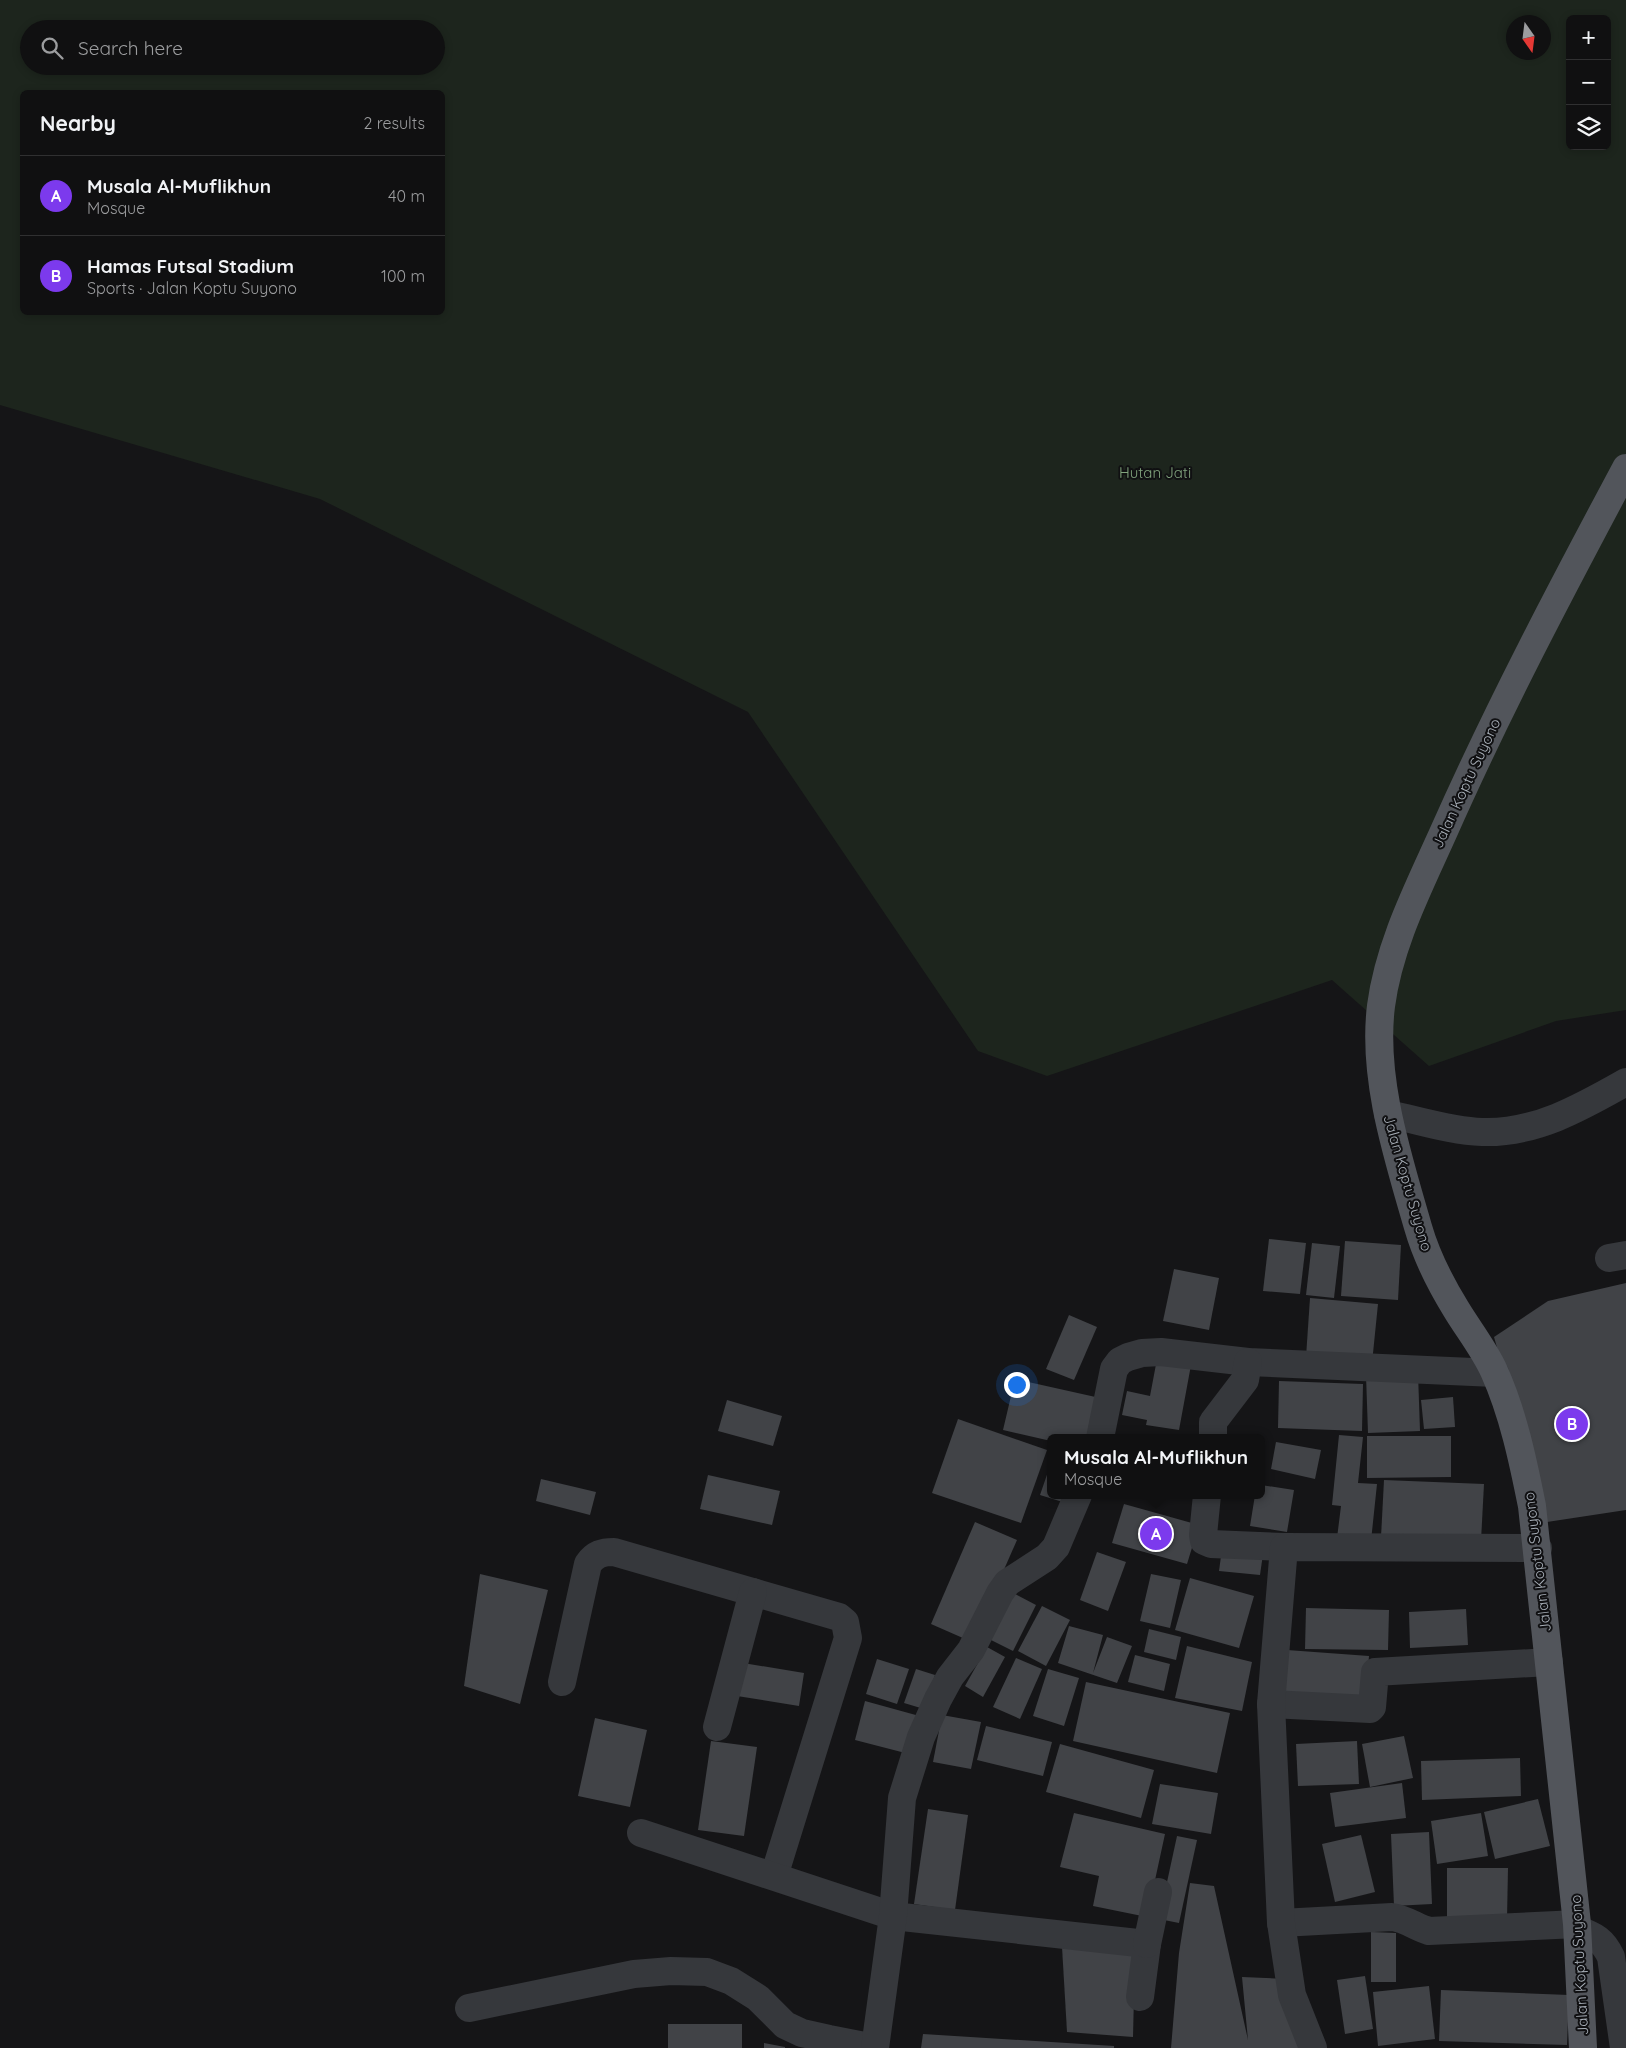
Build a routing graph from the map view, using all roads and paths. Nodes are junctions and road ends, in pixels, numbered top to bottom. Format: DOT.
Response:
graph roads {
  1 [pos="1626,468"];
  2 [pos="1626,1082"];
  3 [pos="1388,1114"];
  4 [pos="1248,1362"];
  5 [pos="1495,1373"];
  6 [pos="1101,1434"];
  7 [pos="1213,1434"];
  8 [pos="1076,1499"];
  9 [pos="1207,1499"];
  10 [pos="1284,1547"];
  11 [pos="1538,1548"];
  12 [pos="753,1592"];
  13 [pos="1549,1662"];
  14 [pos="562,1682"];
  15 [pos="1271,1704"];
  16 [pos="717,1727"];
  17 [pos="641,1833"];
  18 [pos="774,1876"];
  19 [pos="1158,1892"];
  20 [pos="893,1916"];
  21 [pos="1281,1923"];
  22 [pos="1578,1927"];
  23 [pos="1147,1944"];
  24 [pos="1140,1997"];
  25 [pos="468,2008"];
  26 [pos="875,2048"];
  27 [pos="1313,2048"];
  28 [pos="1584,2048"];
  29 [pos="1624,2048"];
  1 -- 3 [label="main road, Jalan Koptu Suyono"];
  2 -- 3 [label="street"];
  3 -- 5 [label="main road, Jalan Koptu Suyono"];
  4 -- 5 [label="street"];
  4 -- 6 [label="street"];
  4 -- 7 [label="street"];
  5 -- 11 [label="main road, Jalan Koptu Suyono"];
  8 -- 20 [label="street"];
  9 -- 10 [label="street"];
  10 -- 11 [label="street"];
  10 -- 15 [label="street"];
  11 -- 13 [label="main road, Jalan Koptu Suyono"];
  12 -- 14 [label="street"];
  12 -- 16 [label="street"];
  12 -- 18 [label="street"];
  13 -- 15 [label="street"];
  13 -- 22 [label="main road, Jalan Koptu Suyono"];
  15 -- 21 [label="street"];
  17 -- 18 [label="street"];
  18 -- 20 [label="street"];
  19 -- 23 [label="street"];
  20 -- 23 [label="street"];
  20 -- 26 [label="street"];
  21 -- 22 [label="street"];
  21 -- 27 [label="street"];
  22 -- 28 [label="main road, Jalan Koptu Suyono"];
  22 -- 29 [label="street"];
  23 -- 24 [label="street"];
  25 -- 26 [label="street"];
}
